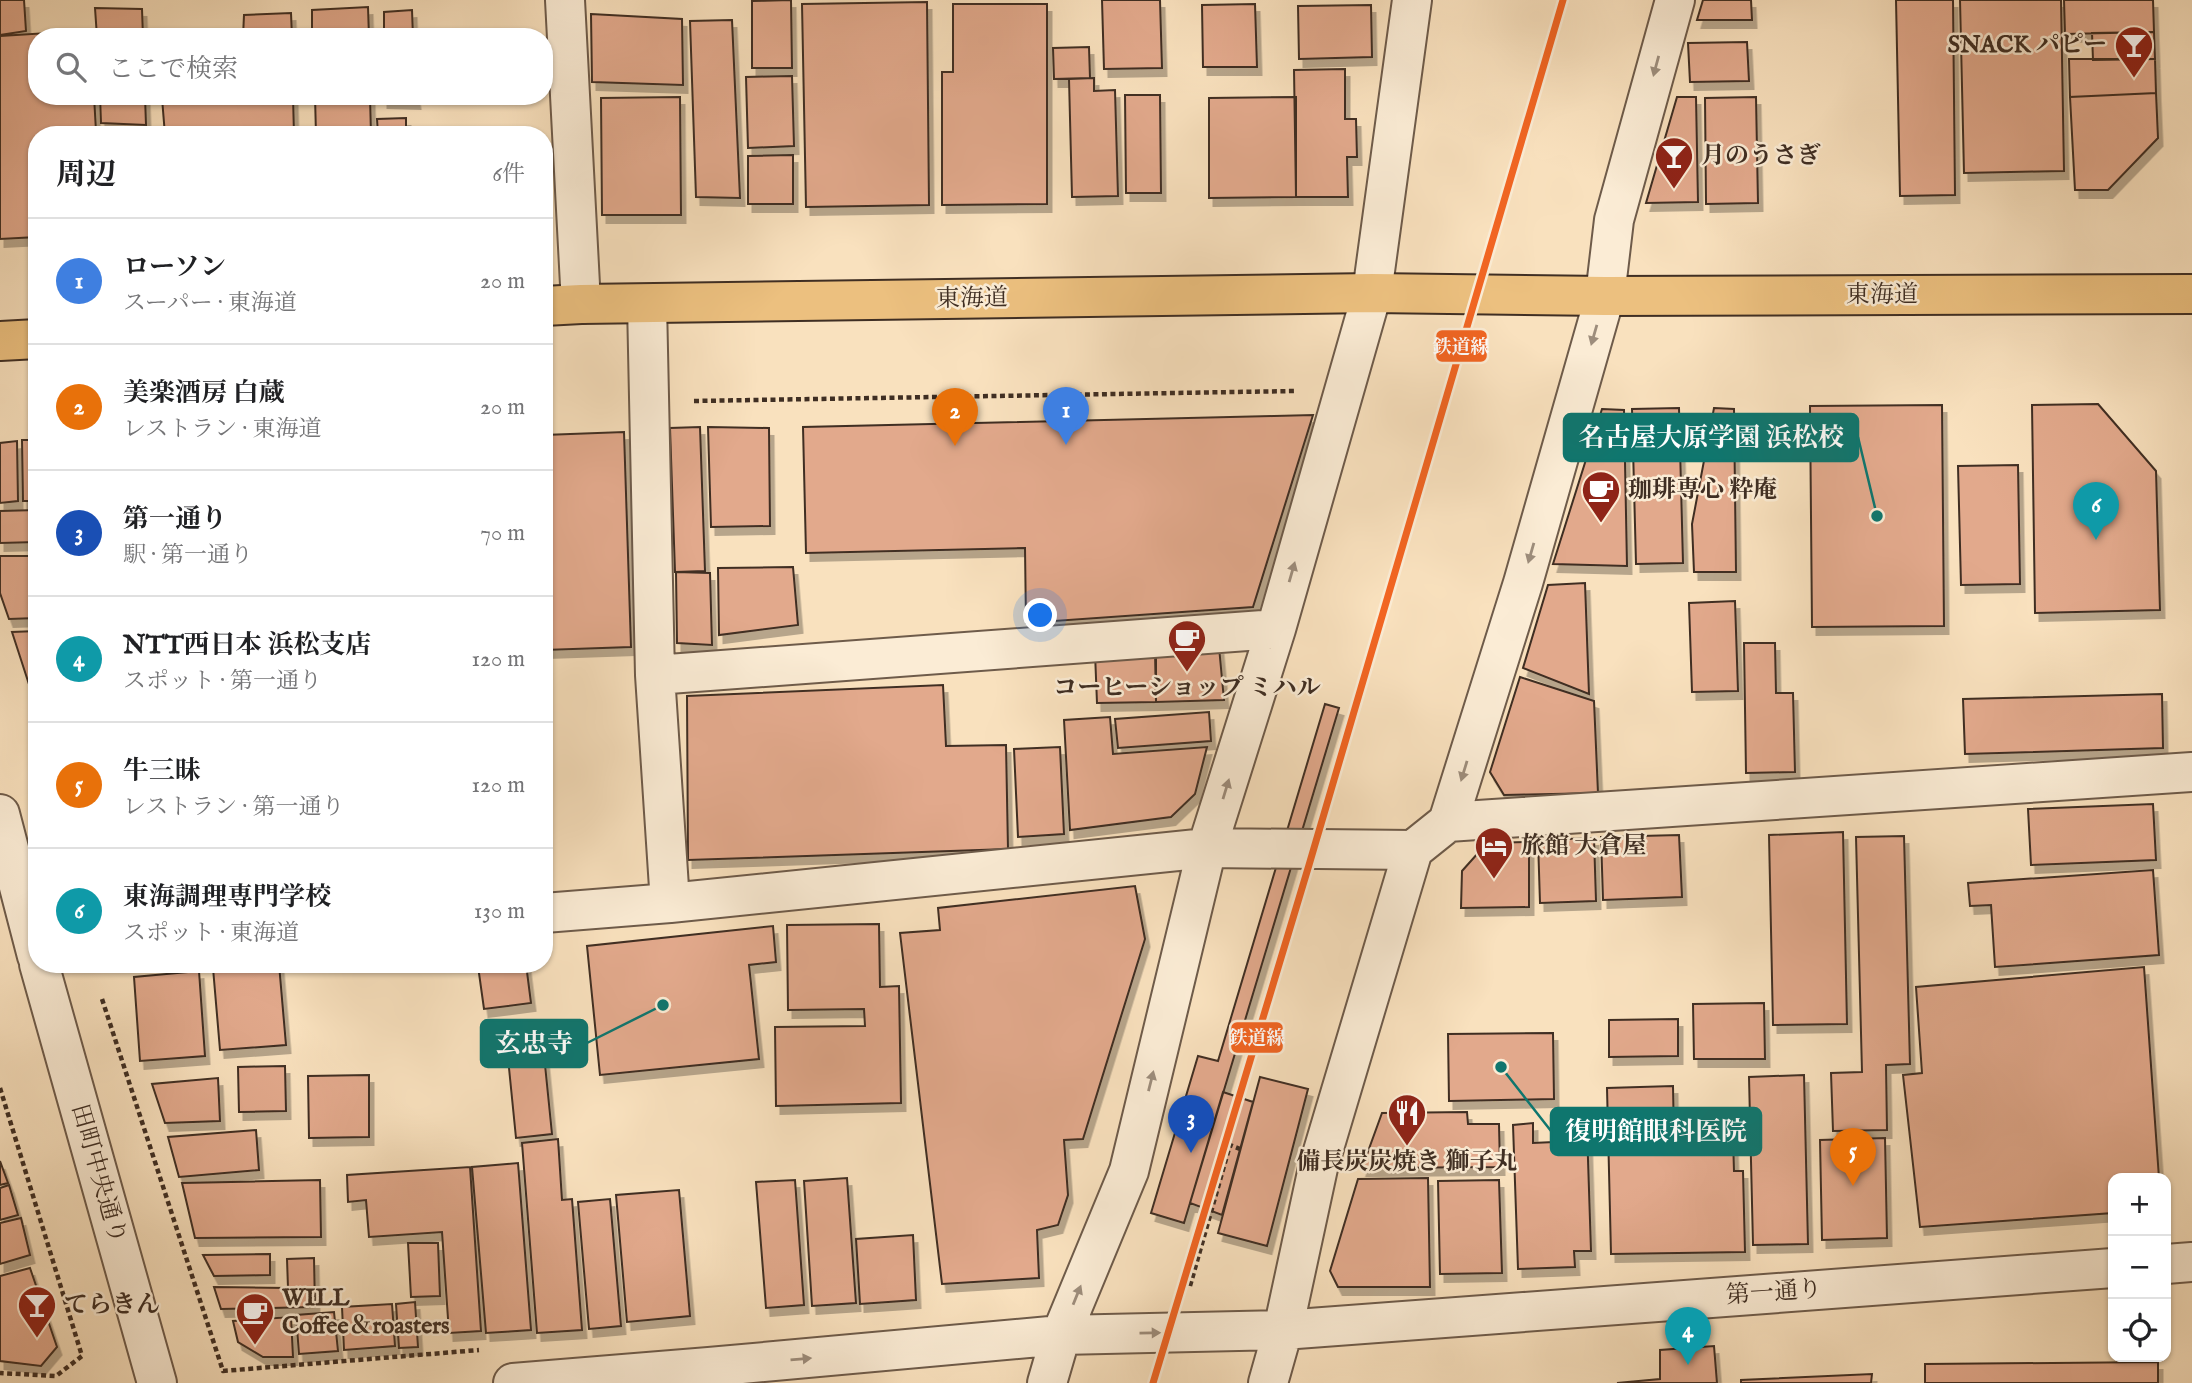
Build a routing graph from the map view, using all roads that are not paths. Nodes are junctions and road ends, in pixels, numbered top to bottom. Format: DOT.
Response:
graph roads {
  1 [pos="565,0"];
  2 [pos="1412,0"];
  3 [pos="1675,0"];
  4 [pos="1386,294"];
  5 [pos="2192,294"];
  6 [pos="1588,295"];
  7 [pos="647,304"];
  8 [pos="563,305"];
  9 [pos="28,339"];
  10 [pos="0,341"];
  11 [pos="1276,629"];
  12 [pos="655,675"];
  13 [pos="2192,772"];
  14 [pos="0,814"];
  15 [pos="1448,821"];
  16 [pos="1207,848"];
  17 [pos="1413,850"];
  18 [pos="670,902"];
  19 [pos="553,912"];
  20 [pos="28,921"];
  21 [pos="42,973"];
  22 [pos="2192,1262"];
  23 [pos="2171,1264"];
  24 [pos="2108,1268"];
  25 [pos="1283,1330"];
  26 [pos="1061,1335"];
  27 [pos="709,1375"];
  28 [pos="157,1383"];
  29 [pos="513,1383"];
  30 [pos="1047,1383"];
  31 [pos="1268,1383"];
  1 -- 8 [label="street"];
  2 -- 4 [label="street"];
  3 -- 6 [label="street, one-way"];
  4 -- 6 [label="highway, 東海道"];
  4 -- 7 [label="highway, 東海道"];
  11 -- 4 [label="street, one-way"];
  5 -- 6 [label="highway, 東海道"];
  6 -- 15 [label="street, one-way"];
  7 -- 8 [label="highway, 東海道"];
  7 -- 12 [label="street"];
  9 -- 10 [label="highway"];
  11 -- 12 [label="street"];
  16 -- 11 [label="street, one-way"];
  12 -- 18 [label="street"];
  13 -- 15 [label="street"];
  14 -- 20 [label="street"];
  15 -- 17 [label="street"];
  16 -- 17 [label="street"];
  16 -- 18 [label="street"];
  26 -- 16 [label="street, one-way"];
  17 -- 25 [label="street"];
  18 -- 19 [label="street"];
  21 -- 28 [label="street, 田町中央通り"];
  22 -- 23 [label="street"];
  24 -- 25 [label="street, 第一通り"];
  26 -- 25 [label="street, 第一通り, one-way"];
  25 -- 31 [label="street"];
  27 -- 26 [label="street, 第一通り, one-way"];
  26 -- 30 [label="street"];
  27 -- 29 [label="street, 第一通り"];
}
